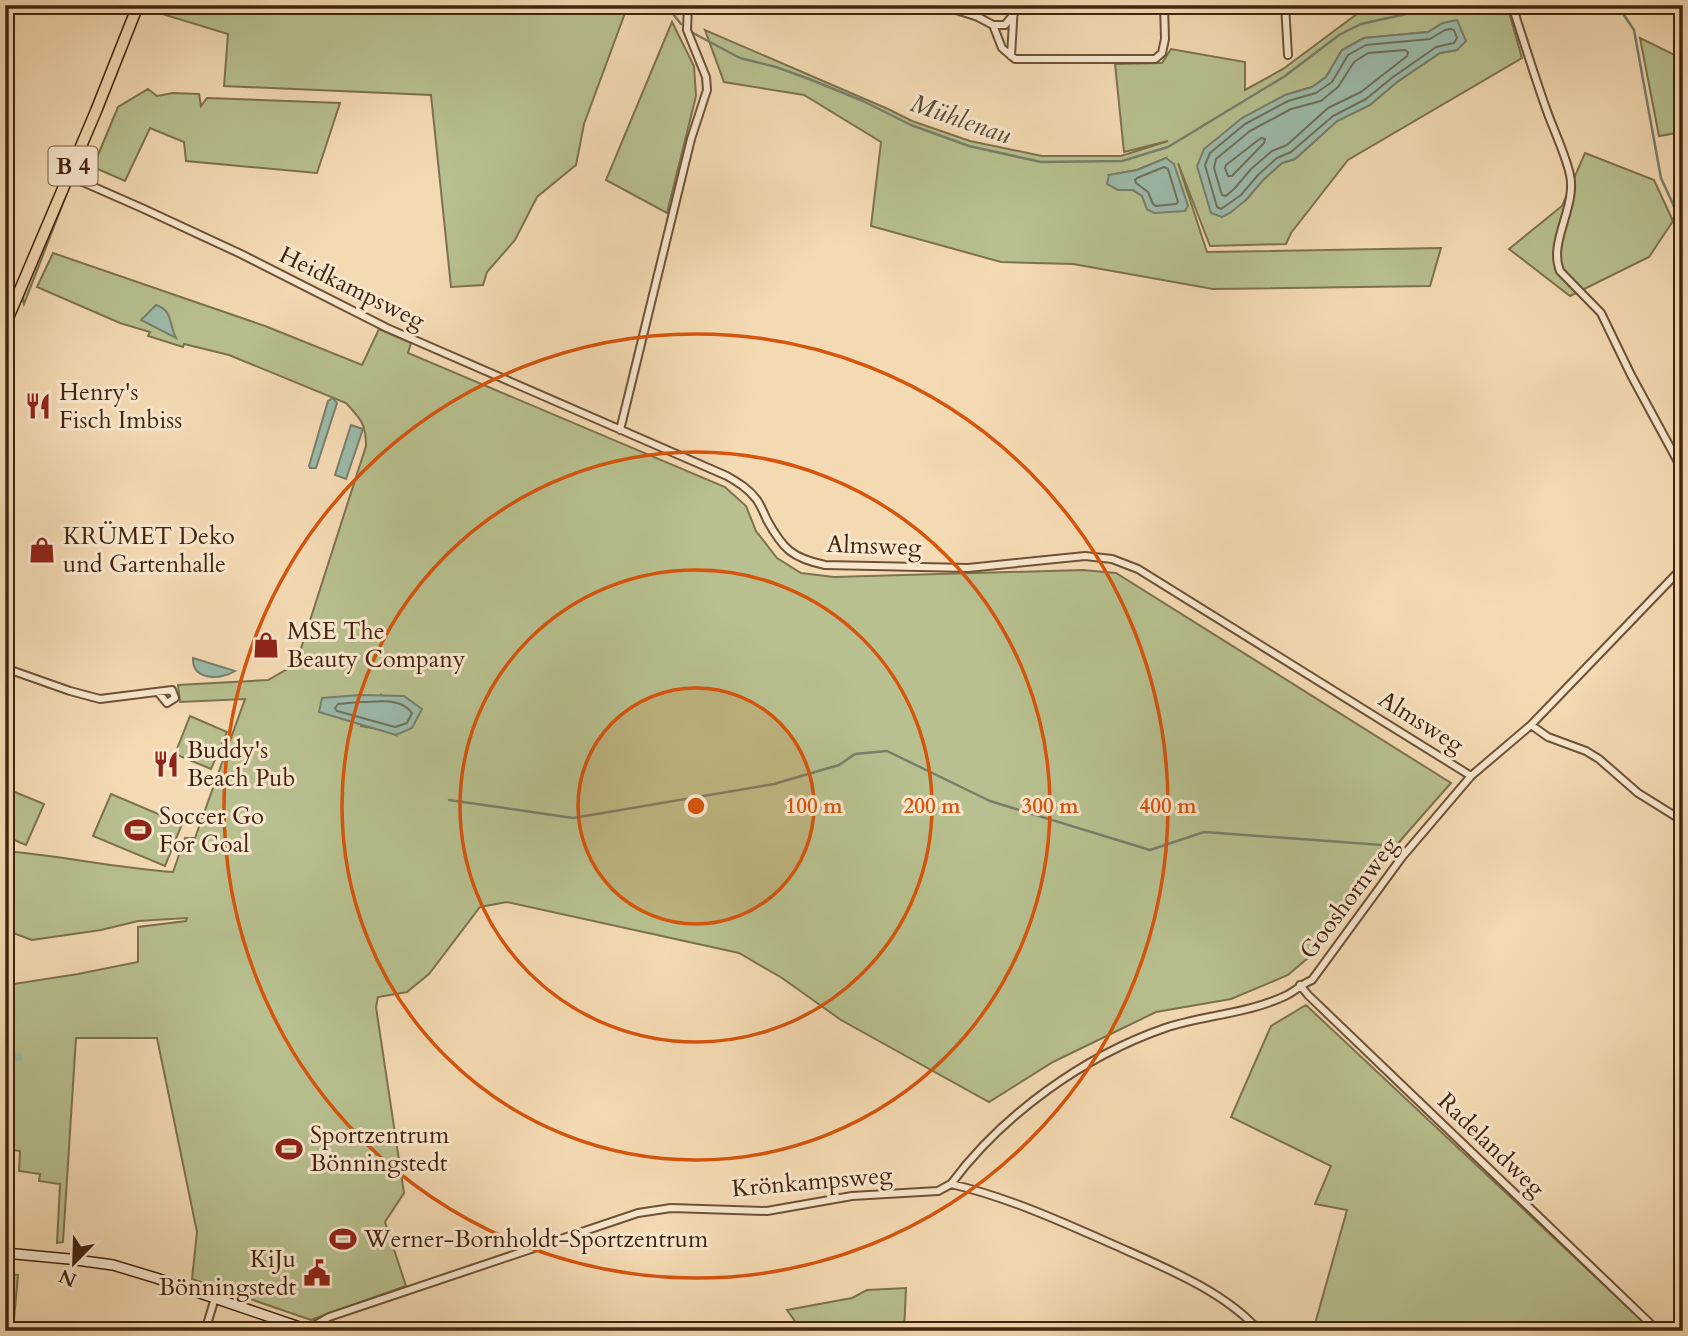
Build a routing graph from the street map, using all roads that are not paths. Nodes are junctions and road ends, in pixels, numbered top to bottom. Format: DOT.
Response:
graph roads {
  1 [pos="138,5"];
  2 [pos="688,5"];
  3 [pos="941,5"];
  4 [pos="1014,5"];
  5 [pos="1164,5"];
  6 [pos="1285,5"];
  7 [pos="1513,5"];
  8 [pos="1014,14"];
  9 [pos="993,25"];
  10 [pos="1288,55"];
  11 [pos="1011,56"];
  12 [pos="69,176"];
  13 [pos="5,325"];
  14 [pos="620,430"];
  15 [pos="1683,471"];
  16 [pos="1683,567"];
  17 [pos="5,668"];
  18 [pos="158,692"];
  19 [pos="1531,725"];
  20 [pos="1471,776"];
  21 [pos="1683,821"];
  22 [pos="1300,985"];
  23 [pos="951,1184"];
  24 [pos="5,1253"];
  25 [pos="218,1299"];
  26 [pos="205,1331"];
  27 [pos="312,1331"];
  28 [pos="1259,1331"];
  29 [pos="1658,1331"];
  1 -- 12 [label="main road, B 4"];
  2 -- 14 [label="street"];
  3 -- 9 [label="street"];
  4 -- 8 [label="street"];
  5 -- 11 [label="street"];
  6 -- 10 [label="street"];
  7 -- 15 [label="street"];
  8 -- 9 [label="street"];
  8 -- 11 [label="street"];
  9 -- 11 [label="street"];
  12 -- 13 [label="main road, B 4"];
  12 -- 14 [label="street, Heidkampsweg"];
  14 -- 20 [label="street, Almsweg"];
  16 -- 19 [label="street, Gooshornweg"];
  17 -- 18 [label="street"];
  19 -- 20 [label="street, Gooshornweg"];
  19 -- 21 [label="street"];
  20 -- 22 [label="street, Gooshornweg"];
  22 -- 23 [label="street, Gooshornweg"];
  22 -- 29 [label="street, Radelandweg"];
  23 -- 27 [label="street, Krönkampsweg"];
  23 -- 28 [label="street, Krönkampsweg"];
  24 -- 25 [label="main road"];
  25 -- 26 [label="street"];
  25 -- 27 [label="main road"];
}
